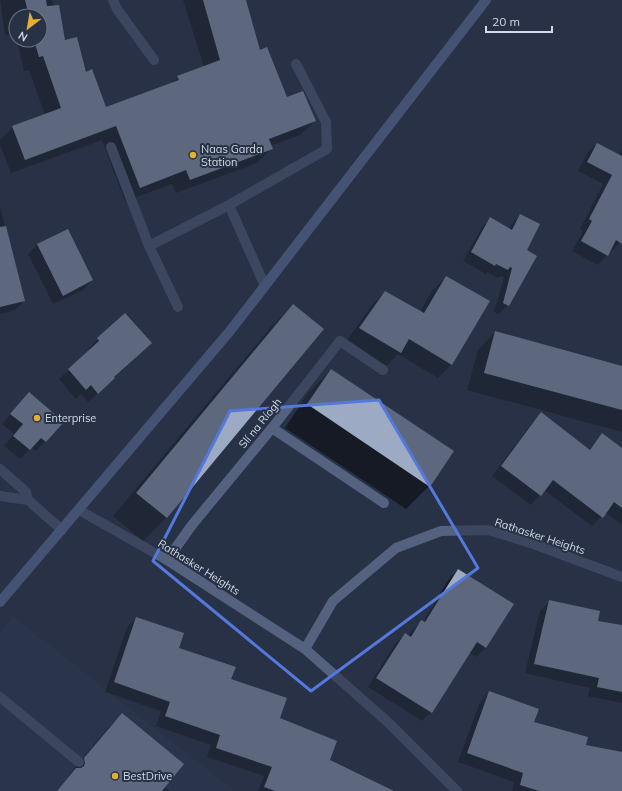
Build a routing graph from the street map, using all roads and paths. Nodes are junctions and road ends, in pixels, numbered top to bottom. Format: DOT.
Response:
graph roads {
  1 [pos="113,0"];
  2 [pos="486,0"];
  3 [pos="154,60"];
  4 [pos="296,64"];
  5 [pos="111,147"];
  6 [pos="229,205"];
  7 [pos="149,246"];
  8 [pos="265,286"];
  9 [pos="178,307"];
  10 [pos="383,370"];
  11 [pos="272,428"];
  12 [pos="0,469"];
  13 [pos="0,496"];
  14 [pos="28,500"];
  15 [pos="384,503"];
  16 [pos="79,510"];
  17 [pos="62,530"];
  18 [pos="167,560"];
  19 [pos="622,578"];
  20 [pos="0,602"];
  21 [pos="305,649"];
  22 [pos="0,697"];
  23 [pos="79,762"];
  24 [pos="457,791"];
  1 -- 3 [label="street"];
  2 -- 8 [label="main road"];
  4 -- 6 [label="street"];
  5 -- 7 [label="street"];
  6 -- 7 [label="street"];
  6 -- 8 [label="street"];
  7 -- 9 [label="street"];
  8 -- 16 [label="main road"];
  10 -- 11 [label="street, Slí na Ríogh"];
  11 -- 15 [label="street"];
  11 -- 18 [label="street, Slí na Ríogh"];
  12 -- 14 [label="street"];
  13 -- 14 [label="street"];
  14 -- 17 [label="street"];
  16 -- 17 [label="main road"];
  16 -- 18 [label="street, Rathasker Heights"];
  17 -- 20 [label="main road"];
  18 -- 21 [label="street, Rathasker Heights"];
  19 -- 21 [label="street, Rathasker Heights"];
  21 -- 24 [label="street, Rathasker Heights"];
  22 -- 23 [label="street"];
}
